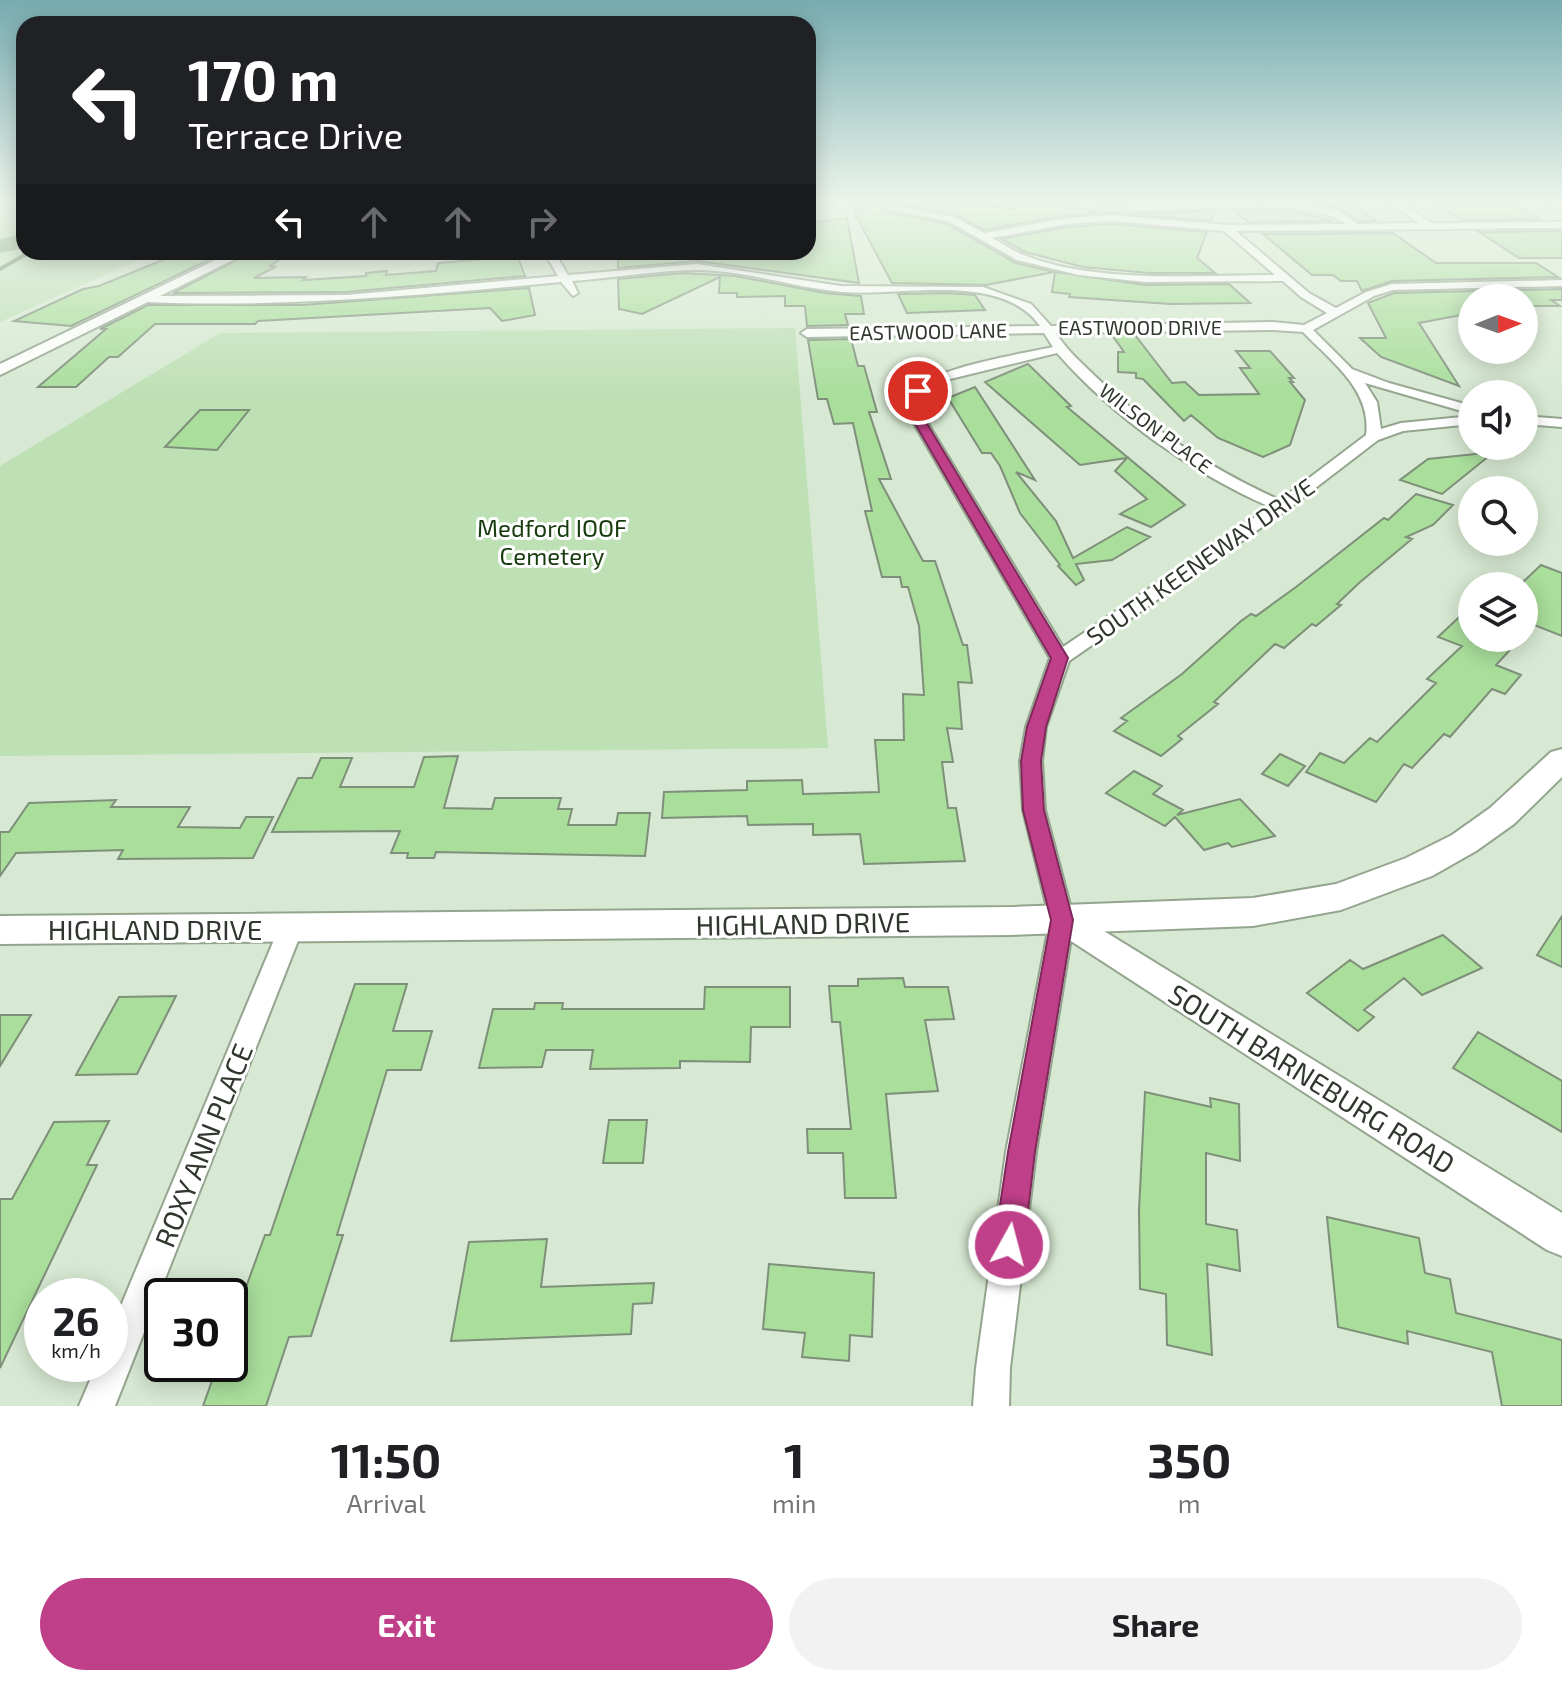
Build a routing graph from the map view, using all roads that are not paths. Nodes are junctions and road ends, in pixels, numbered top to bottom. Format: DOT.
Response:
graph roads {
  1 [pos="214,266"];
  2 [pos="557,266"];
  3 [pos="732,266"];
  4 [pos="1053,266"];
  5 [pos="1271,266"];
  6 [pos="730,269"];
  7 [pos="564,277"];
  8 [pos="1285,278"];
  9 [pos="1562,283"];
  10 [pos="573,293"];
  11 [pos="146,299"];
  12 [pos="1334,312"];
  13 [pos="1048,328"];
  14 [pos="1306,329"];
  15 [pos="807,333"];
  16 [pos="1060,349"];
  17 [pos="0,370"];
  18 [pos="1348,372"];
  19 [pos="1458,406"];
  20 [pos="1458,421"];
  21 [pos="1538,421"];
  22 [pos="1562,423"];
  23 [pos="1373,437"];
  24 [pos="1282,506"];
  25 [pos="1060,658"];
  26 [pos="1562,759"];
  27 [pos="1062,920"];
  28 [pos="291,928"];
  29 [pos="0,930"];
  30 [pos="1562,1236"];
  31 [pos="97,1406"];
  32 [pos="991,1406"];
  1 -- 11 [label="street"];
  2 -- 7 [label="street"];
  3 -- 6 [label="street"];
  4 -- 8 [label="street"];
  5 -- 8 [label="street"];
  6 -- 7 [label="street, EASTWOOD DRIVE"];
  6 -- 13 [label="street, EASTWOOD DRIVE"];
  7 -- 10 [label="street"];
  7 -- 11 [label="street, EASTWOOD DRIVE"];
  8 -- 12 [label="street"];
  9 -- 12 [label="street"];
  11 -- 17 [label="street"];
  12 -- 14 [label="street"];
  13 -- 14 [label="street, EASTWOOD DRIVE"];
  13 -- 15 [label="street, EASTWOOD LANE"];
  13 -- 16 [label="street, WILSON PLACE"];
  14 -- 18 [label="street"];
  16 -- 24 [label="street, WILSON PLACE"];
  16 -- 25 [label="street"];
  18 -- 19 [label="street"];
  18 -- 23 [label="street"];
  20 -- 23 [label="street"];
  21 -- 22 [label="street"];
  23 -- 24 [label="street, SOUTH KEENEWAY DRIVE"];
  24 -- 25 [label="street, SOUTH KEENEWAY DRIVE"];
  25 -- 27 [label="street, SOUTH KEENEWAY DRIVE"];
  26 -- 27 [label="main road, HIGHLAND DRIVE"];
  27 -- 28 [label="main road, HIGHLAND DRIVE"];
  27 -- 30 [label="street, SOUTH BARNEBURG ROAD"];
  27 -- 32 [label="street, SOUTH KEENEWAY DRIVE"];
  28 -- 29 [label="main road, HIGHLAND DRIVE"];
  28 -- 31 [label="street, ROXY ANN PLACE"];
}
